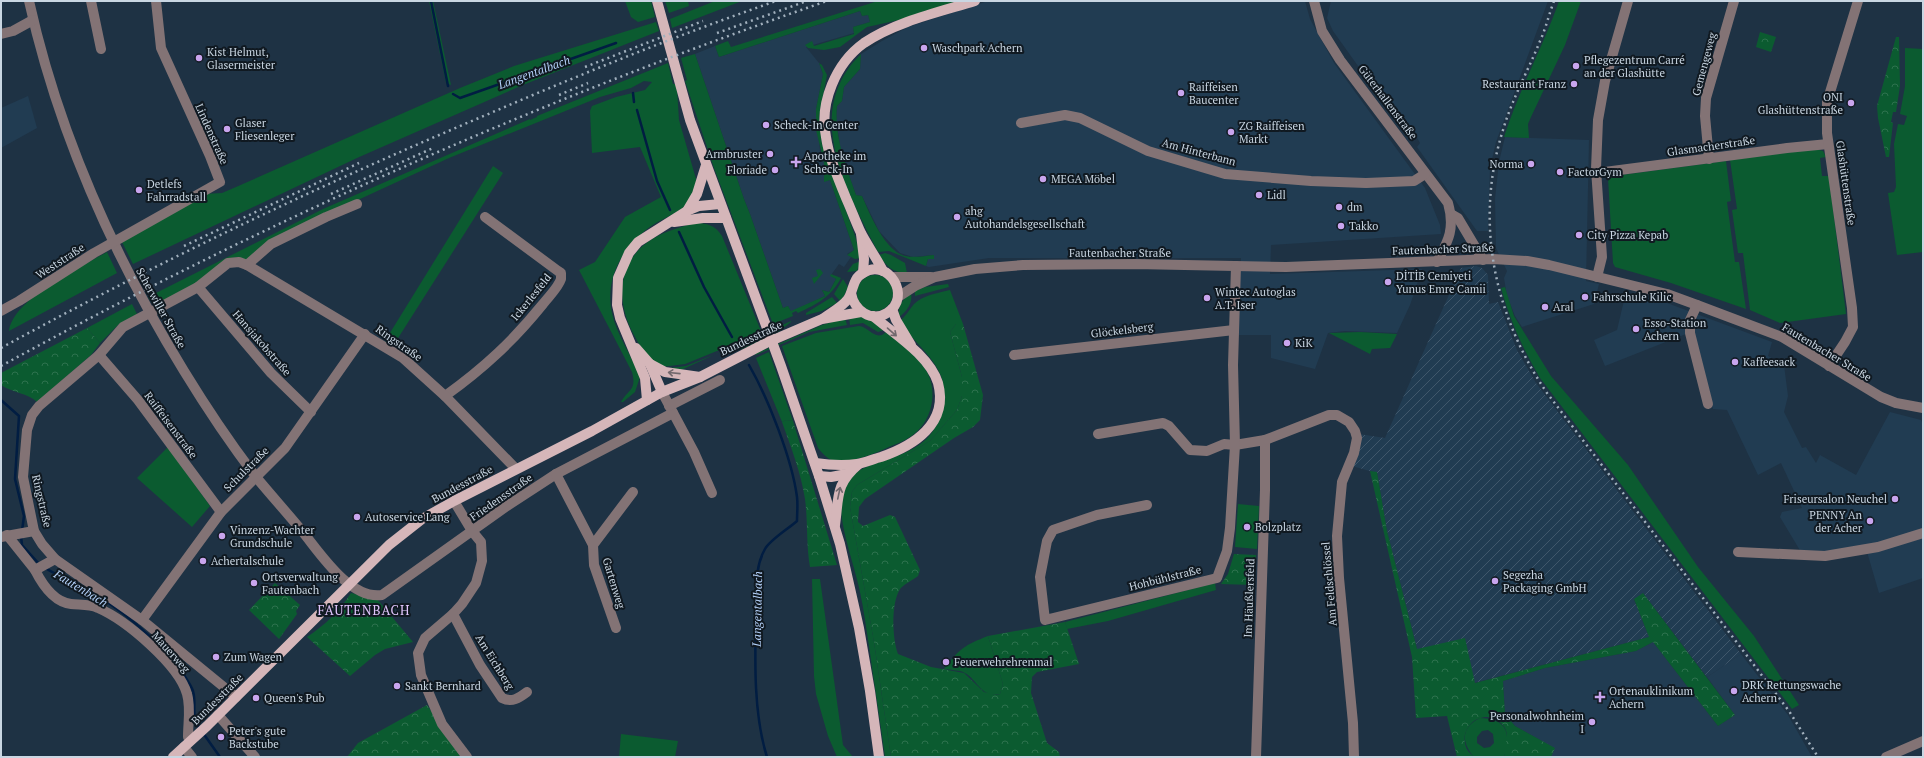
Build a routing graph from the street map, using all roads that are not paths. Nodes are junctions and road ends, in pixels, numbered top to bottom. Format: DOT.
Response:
graph roads {
  1 [pos="29,1"];
  2 [pos="91,1"];
  3 [pos="156,1"];
  4 [pos="657,1"];
  5 [pos="975,1"];
  6 [pos="1314,1"];
  7 [pos="1628,1"];
  8 [pos="1734,1"];
  9 [pos="1858,1"];
  10 [pos="33,20"];
  11 [pos="1,34"];
  12 [pos="101,49"];
  13 [pos="1021,124"];
  14 [pos="1828,144"];
  15 [pos="1710,159"];
  16 [pos="706,165"];
  17 [pos="1597,173"];
  18 [pos="1425,174"];
  19 [pos="357,204"];
  20 [pos="720,204"];
  21 [pos="687,211"];
  22 [pos="1451,214"];
  23 [pos="485,217"];
  24 [pos="726,218"];
  25 [pos="669,222"];
  26 [pos="132,232"];
  27 [pos="860,232"];
  28 [pos="1483,260"];
  29 [pos="1437,262"];
  30 [pos="248,265"];
  31 [pos="1236,266"];
  32 [pos="883,271"];
  33 [pos="863,273"];
  34 [pos="892,277"];
  35 [pos="935,277"];
  36 [pos="1597,277"];
  37 [pos="198,287"];
  38 [pos="852,293"];
  39 [pos="898,297"];
  40 [pos="1697,305"];
  41 [pos="892,309"];
  42 [pos="1,311"];
  43 [pos="861,312"];
  44 [pos="872,316"];
  45 [pos="822,319"];
  46 [pos="1234,330"];
  47 [pos="365,334"];
  48 [pos="630,342"];
  49 [pos="912,347"];
  50 [pos="99,355"];
  51 [pos="1014,355"];
  52 [pos="650,364"];
  53 [pos="1829,366"];
  54 [pos="700,376"];
  55 [pos="720,380"];
  56 [pos="662,392"];
  57 [pos="445,396"];
  58 [pos="647,400"];
  59 [pos="1708,404"];
  60 [pos="1923,408"];
  61 [pos="671,410"];
  62 [pos="311,412"];
  63 [pos="1098,434"];
  64 [pos="1266,440"];
  65 [pos="1235,445"];
  66 [pos="815,463"];
  67 [pos="859,464"];
  68 [pos="516,469"];
  69 [pos="556,474"];
  70 [pos="847,474"];
  71 [pos="819,476"];
  72 [pos="256,477"];
  73 [pos="633,492"];
  74 [pos="712,493"];
  75 [pos="454,501"];
  76 [pos="1147,505"];
  77 [pos="221,512"];
  78 [pos="834,529"];
  79 [pos="31,531"];
  80 [pos="472,531"];
  81 [pos="1923,533"];
  82 [pos="9,535"];
  83 [pos="593,545"];
  84 [pos="1738,552"];
  85 [pos="45,565"];
  86 [pos="349,585"];
  87 [pos="453,614"];
  88 [pos="142,620"];
  89 [pos="616,628"];
  90 [pos="527,692"];
  91 [pos="236,697"];
  92 [pos="218,715"];
  93 [pos="191,740"];
  94 [pos="1923,741"];
  95 [pos="172,757"];
  96 [pos="192,757"];
  97 [pos="255,757"];
  98 [pos="467,757"];
  99 [pos="879,757"];
  100 [pos="1256,757"];
  101 [pos="1354,757"];
  102 [pos="1886,757"];
  1 -- 10 [label="street, Scherwiller Straße"];
  2 -- 12 [label="street"];
  3 -- 26 [label="street, Lindenstraße"];
  4 -- 16 [label="main road"];
  5 -- 27 [label="main road"];
  6 -- 18 [label="street, Güterhallenstraße"];
  7 -- 17 [label="street"];
  8 -- 15 [label="street, Gemengeweg"];
  9 -- 14 [label="street, Glashüttenstraße"];
  10 -- 11 [label="street"];
  10 -- 72 [label="street, Scherwiller Straße"];
  13 -- 18 [label="street, Am Hinterbann"];
  14 -- 15 [label="street, Glasmacherstraße"];
  14 -- 53 [label="street, Glashüttenstraße"];
  15 -- 17 [label="street, Glasmacherstraße"];
  16 -- 20 [label="main road"];
  16 -- 21 [label="main road"];
  17 -- 36 [label="street"];
  18 -- 22 [label="street, Güterhallenstraße"];
  19 -- 30 [label="street"];
  20 -- 21 [label="main road"];
  20 -- 24 [label="main road"];
  21 -- 25 [label="main road"];
  22 -- 28 [label="street, Güterhallenstraße"];
  22 -- 29 [label="street, Güterhallenstraße"];
  23 -- 57 [label="street, Ickerlesfeld"];
  24 -- 25 [label="main road"];
  24 -- 66 [label="main road"];
  25 -- 48 [label="main road"];
  26 -- 42 [label="street, Weststraße"];
  27 -- 32 [label="main road"];
  27 -- 33 [label="main road"];
  28 -- 29 [label="street, Fautenbacher Straße"];
  28 -- 36 [label="street, Fautenbacher Straße"];
  29 -- 31 [label="street, Fautenbacher Straße"];
  30 -- 37 [label="street, Ringstraße"];
  30 -- 47 [label="street, Ringstraße"];
  31 -- 35 [label="street, Fautenbacher Straße"];
  31 -- 46 [label="street, Hohbühlstraße"];
  32 -- 33 [label="main road"];
  32 -- 34 [label="main road"];
  33 -- 38 [label="main road"];
  34 -- 35 [label="street, Fautenbacher Straße"];
  34 -- 39 [label="main road"];
  35 -- 39 [label="street, Fautenbacher Straße"];
  36 -- 40 [label="street, Fautenbacher Straße"];
  37 -- 50 [label="street, Ringstraße"];
  37 -- 62 [label="street, Hansjakobstraße"];
  38 -- 43 [label="main road"];
  38 -- 45 [label="main road"];
  39 -- 41 [label="main road"];
  40 -- 53 [label="street, Fautenbacher Straße"];
  40 -- 59 [label="street"];
  41 -- 44 [label="main road"];
  41 -- 49 [label="main road"];
  43 -- 44 [label="main road"];
  43 -- 45 [label="main road"];
  44 -- 49 [label="main road, one-way"];
  45 -- 54 [label="main road, Bundesstraße"];
  46 -- 51 [label="street, Glöckelsberg"];
  46 -- 65 [label="street, Hohbühlstraße"];
  47 -- 57 [label="street, Ringstraße"];
  47 -- 62 [label="street, Schulstraße"];
  48 -- 52 [label="main road"];
  48 -- 58 [label="main road"];
  49 -- 67 [label="main road"];
  50 -- 77 [label="street, Raiffeisenstraße"];
  50 -- 79 [label="street, Ringstraße"];
  54 -- 52 [label="main road, one-way"];
  52 -- 56 [label="main road"];
  53 -- 60 [label="street, Fautenbacher Straße"];
  54 -- 56 [label="main road, Bundesstraße"];
  55 -- 61 [label="street, Friedensstraße"];
  56 -- 58 [label="main road, Bundesstraße"];
  56 -- 61 [label="street"];
  57 -- 68 [label="street, Ringstraße"];
  58 -- 68 [label="main road, Bundesstraße"];
  61 -- 69 [label="street, Friedensstraße"];
  61 -- 74 [label="street"];
  62 -- 72 [label="street, Schulstraße"];
  63 -- 65 [label="street, Am Feldschlössel"];
  64 -- 65 [label="street, Am Feldschlössel"];
  64 -- 100 [label="street, Im Häußlersfeld"];
  64 -- 101 [label="street, Am Feldschlössel"];
  65 -- 76 [label="street, Hohbühlstraße"];
  66 -- 67 [label="main road"];
  66 -- 71 [label="main road"];
  67 -- 70 [label="main road"];
  68 -- 75 [label="main road, Bundesstraße"];
  69 -- 80 [label="street, Friedensstraße"];
  69 -- 83 [label="street, Gartenweg"];
  70 -- 71 [label="main road"];
  78 -- 70 [label="main road, one-way"];
  71 -- 78 [label="main road"];
  72 -- 77 [label="street, Schulstraße"];
  72 -- 86 [label="street, Scherwiller Straße"];
  73 -- 83 [label="street"];
  75 -- 80 [label="street"];
  75 -- 86 [label="main road, Bundesstraße"];
  77 -- 88 [label="street, Schulstraße"];
  78 -- 99 [label="main road"];
  79 -- 82 [label="street"];
  79 -- 85 [label="street, Ringstraße"];
  80 -- 86 [label="street, Friedensstraße"];
  80 -- 87 [label="street"];
  81 -- 84 [label="street"];
  82 -- 85 [label="street, Mauerweg"];
  83 -- 89 [label="street, Gartenweg"];
  85 -- 88 [label="street, Ringstraße"];
  85 -- 93 [label="street, Mauerweg"];
  86 -- 91 [label="main road, Bundesstraße"];
  87 -- 90 [label="street, Am Eichberg"];
  87 -- 98 [label="street"];
  88 -- 91 [label="street, Ringstraße"];
  91 -- 92 [label="main road, Bundesstraße"];
  92 -- 93 [label="main road, Bundesstraße"];
  92 -- 97 [label="street"];
  93 -- 95 [label="main road, Bundesstraße"];
  93 -- 96 [label="street"];
  94 -- 102 [label="street"];
}
